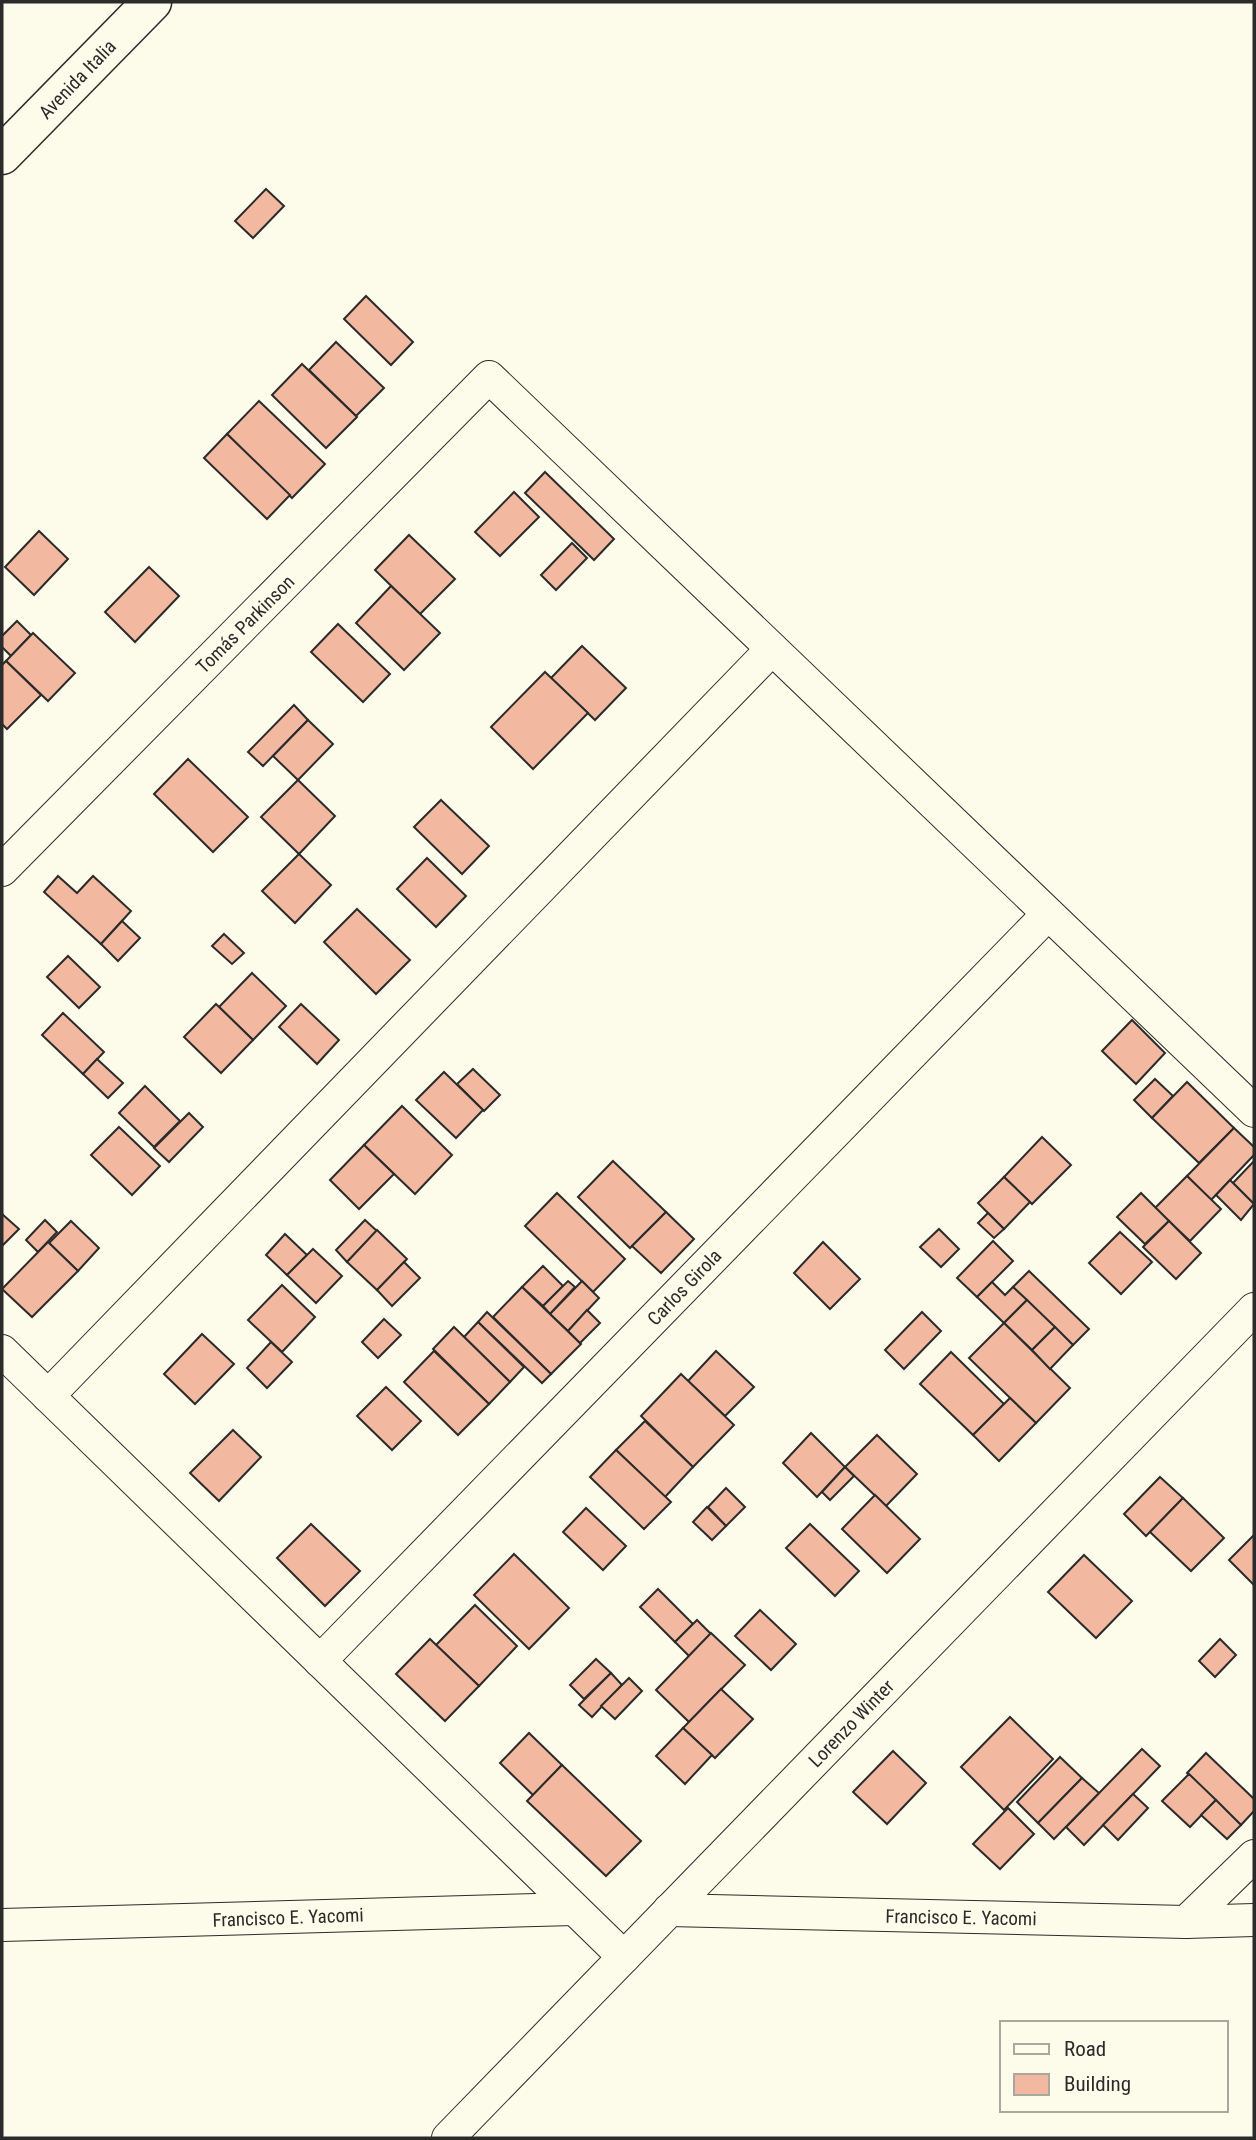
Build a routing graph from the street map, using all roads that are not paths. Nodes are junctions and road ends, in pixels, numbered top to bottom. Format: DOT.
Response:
graph roads {
  1 [pos="152,2"];
  2 [pos="2,155"];
  3 [pos="772,649"];
  4 [pos="2,870"];
  5 [pos="1048,914"];
  6 [pos="1254,1111"];
  7 [pos="1254,1309"];
  8 [pos="2,1352"];
  9 [pos="48,1396"];
  10 [pos="320,1661"];
  11 [pos="1254,1856"];
  12 [pos="575,1909"];
  13 [pos="668,1910"];
  14 [pos="1254,1920"];
  15 [pos="1186,1923"];
  16 [pos="2,1925"];
  17 [pos="624,1957"];
  18 [pos="448,2138"];
  1 -- 2 [label="main road, Avenida Italia"];
  3 -- 4 [label="street, Tomás Parkinson"];
  3 -- 5 [label="street"];
  3 -- 9 [label="street"];
  5 -- 6 [label="street"];
  5 -- 10 [label="street, Carlos Girola"];
  7 -- 13 [label="street, Lorenzo Winter"];
  8 -- 9 [label="street"];
  9 -- 10 [label="street"];
  10 -- 12 [label="street"];
  11 -- 15 [label="street"];
  12 -- 16 [label="street, Francisco E. Yacomi"];
  12 -- 17 [label="street"];
  13 -- 15 [label="street, Francisco E. Yacomi"];
  13 -- 17 [label="street, Lorenzo Winter"];
  14 -- 15 [label="street, Francisco E. Yacomi"];
  17 -- 18 [label="street, Lorenzo Winter"];
}
